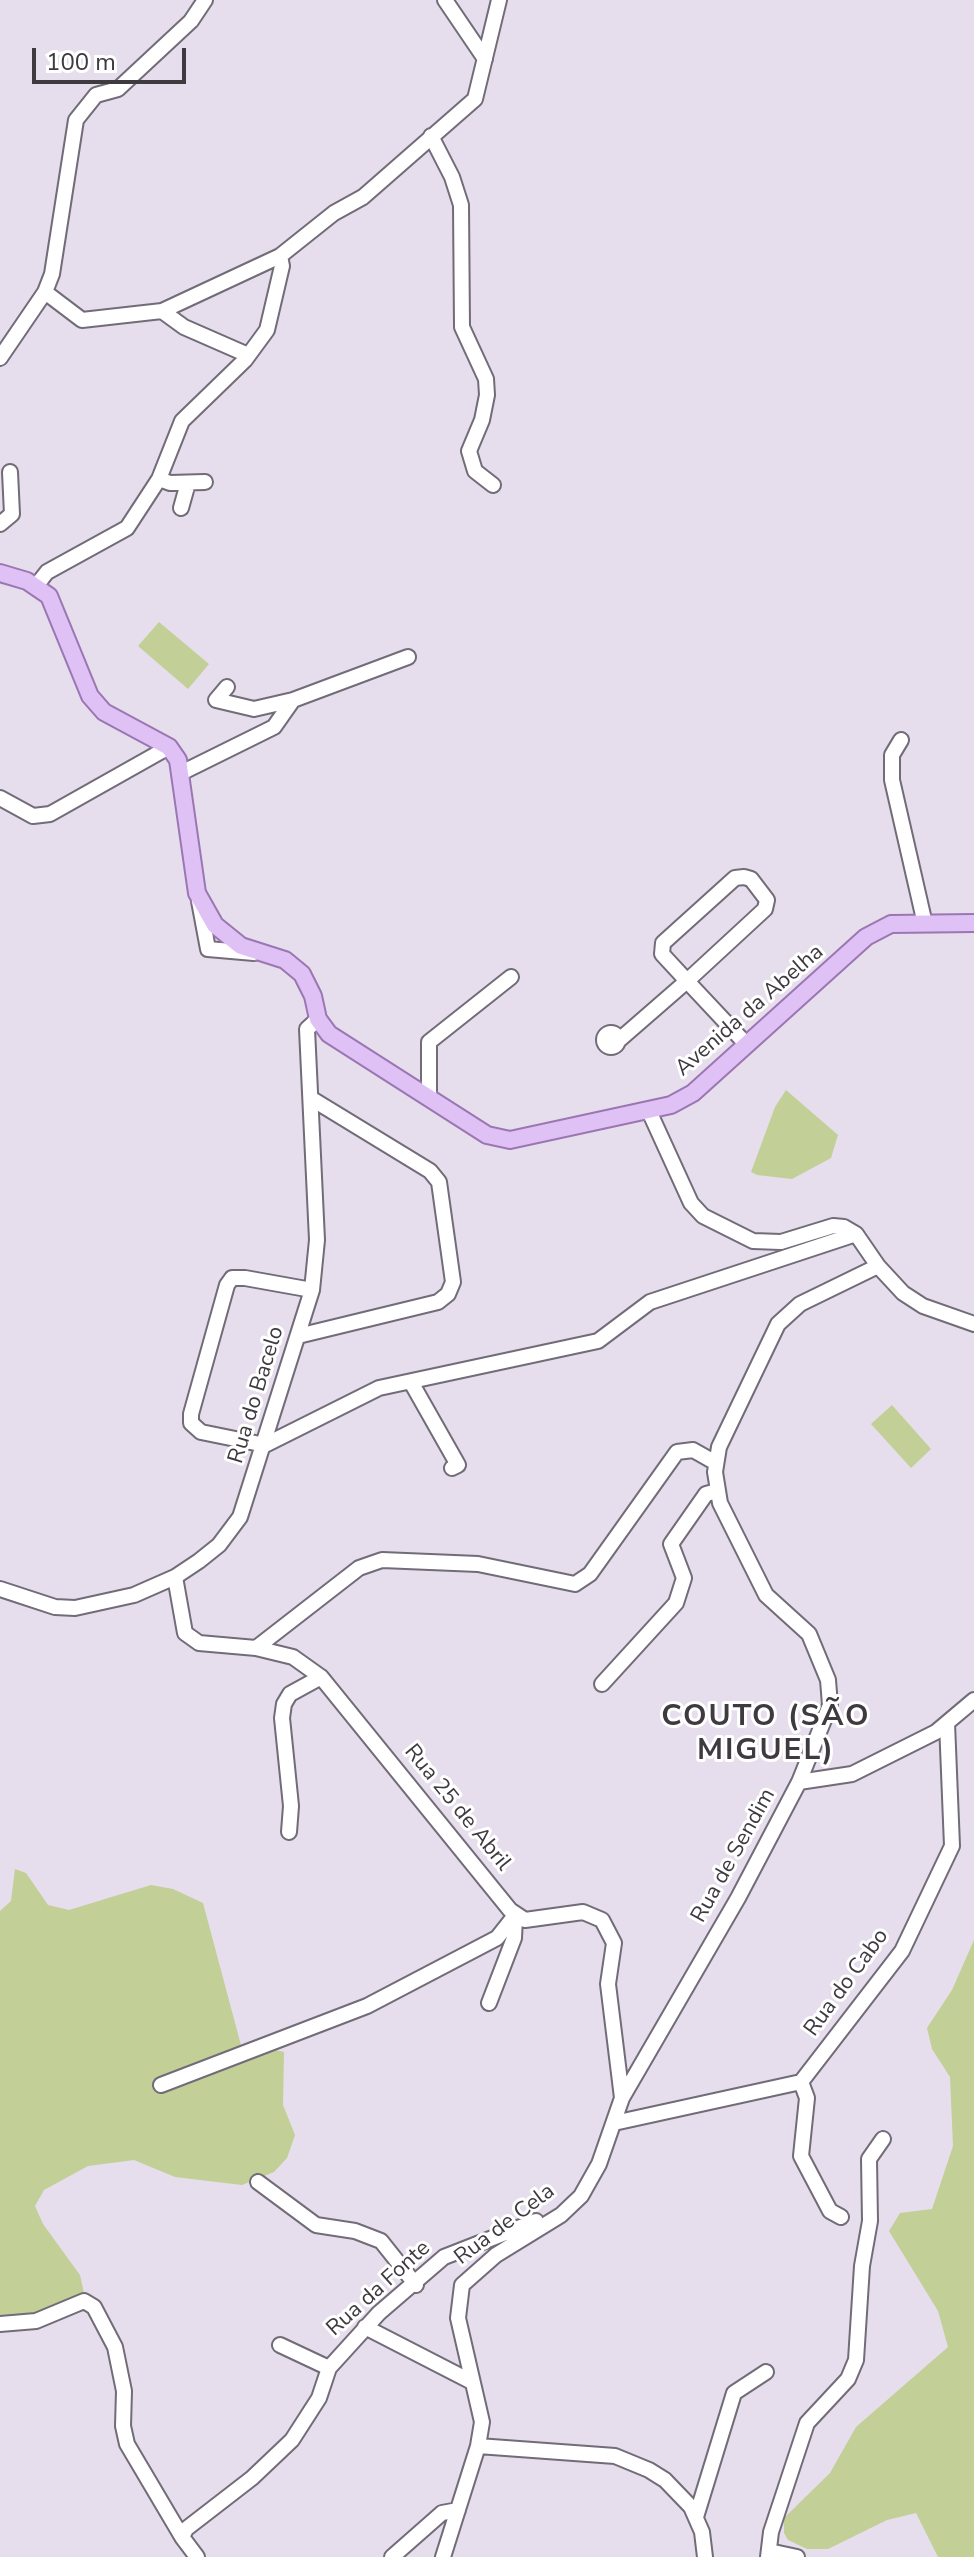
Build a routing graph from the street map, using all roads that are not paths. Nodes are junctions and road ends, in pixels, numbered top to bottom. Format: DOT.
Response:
graph roads {
  1 [pos="205,0"];
  2 [pos="445,0"];
  3 [pos="499,0"];
  4 [pos="485,59"];
  5 [pos="431,136"];
  6 [pos="280,256"];
  7 [pos="45,292"];
  8 [pos="162,311"];
  9 [pos="248,355"];
  10 [pos="0,358"];
  11 [pos="10,472"];
  12 [pos="159,479"];
  13 [pos="205,482"];
  14 [pos="188,483"];
  15 [pos="493,485"];
  16 [pos="181,508"];
  17 [pos="0,524"];
  18 [pos="0,573"];
  19 [pos="36,586"];
  20 [pos="408,657"];
  21 [pos="227,687"];
  22 [pos="293,700"];
  23 [pos="901,740"];
  24 [pos="169,747"];
  25 [pos="181,773"];
  26 [pos="0,798"];
  27 [pos="974,923"];
  28 [pos="925,924"];
  29 [pos="511,977"];
  30 [pos="687,981"];
  31 [pos="318,1019"];
  32 [pos="329,1034"];
  33 [pos="618,1041"];
  34 [pos="747,1045"];
  35 [pos="308,1056"];
  36 [pos="429,1098"];
  37 [pos="312,1099"];
  38 [pos="649,1111"];
  39 [pos="856,1234"];
  40 [pos="878,1266"];
  41 [pos="312,1290"];
  42 [pos="974,1324"];
  43 [pos="298,1336"];
  44 [pos="411,1382"];
  45 [pos="265,1445"];
  46 [pos="716,1463"];
  47 [pos="452,1468"];
  48 [pos="717,1491"];
  49 [pos="175,1577"];
  50 [pos="0,1589"];
  51 [pos="256,1648"];
  52 [pos="321,1677"];
  53 [pos="602,1684"];
  54 [pos="974,1700"];
  55 [pos="947,1723"];
  56 [pos="799,1782"];
  57 [pos="289,1832"];
  58 [pos="516,1914"];
  59 [pos="489,2003"];
  60 [pos="801,2082"];
  61 [pos="161,2085"];
  62 [pos="622,2098"];
  63 [pos="614,2123"];
  64 [pos="883,2139"];
  65 [pos="258,2182"];
  66 [pos="565,2207"];
  67 [pos="841,2217"];
  68 [pos="416,2285"];
  69 [pos="0,2324"];
  70 [pos="365,2327"];
  71 [pos="280,2345"];
  72 [pos="329,2368"];
  73 [pos="766,2372"];
  74 [pos="472,2382"];
  75 [pos="478,2446"];
  76 [pos="458,2510"];
  77 [pos="696,2517"];
  78 [pos="182,2537"];
  79 [pos="769,2554"];
  80 [pos="197,2557"];
  81 [pos="392,2557"];
  82 [pos="443,2557"];
  83 [pos="705,2557"];
  84 [pos="797,2557"];
  1 -- 7 [label="street"];
  2 -- 4 [label="street"];
  3 -- 4 [label="street"];
  4 -- 5 [label="street"];
  5 -- 6 [label="street"];
  5 -- 15 [label="street"];
  6 -- 8 [label="street"];
  6 -- 9 [label="street"];
  7 -- 8 [label="street"];
  7 -- 10 [label="street"];
  8 -- 9 [label="street"];
  9 -- 12 [label="street"];
  11 -- 17 [label="street"];
  12 -- 14 [label="street"];
  12 -- 19 [label="street"];
  13 -- 14 [label="street"];
  14 -- 16 [label="street"];
  18 -- 19 [label="main road"];
  19 -- 24 [label="main road"];
  20 -- 22 [label="street"];
  21 -- 22 [label="street"];
  22 -- 25 [label="street"];
  23 -- 28 [label="street"];
  24 -- 25 [label="main road, Avenida da Abelha"];
  24 -- 26 [label="street"];
  25 -- 31 [label="main road, Avenida da Abelha"];
  27 -- 28 [label="main road, Avenida da Abelha"];
  28 -- 34 [label="main road, Avenida da Abelha"];
  29 -- 36 [label="street"];
  30 -- 30 [label="street"];
  30 -- 33 [label="street"];
  30 -- 34 [label="street"];
  31 -- 32 [label="main road, Avenida da Abelha"];
  31 -- 35 [label="street, Rua do Bacelo"];
  32 -- 35 [label="street"];
  32 -- 36 [label="main road, Avenida da Abelha"];
  34 -- 38 [label="main road, Avenida da Abelha"];
  35 -- 37 [label="street, Rua do Bacelo"];
  36 -- 38 [label="main road, Avenida da Abelha"];
  37 -- 41 [label="street, Rua do Bacelo"];
  37 -- 43 [label="street"];
  38 -- 39 [label="street"];
  39 -- 40 [label="street"];
  39 -- 44 [label="street"];
  40 -- 42 [label="street"];
  40 -- 46 [label="street, Rua de Sendim"];
  41 -- 43 [label="street, Rua do Bacelo"];
  41 -- 45 [label="street"];
  43 -- 45 [label="street, Rua do Bacelo"];
  44 -- 45 [label="street"];
  44 -- 47 [label="street"];
  45 -- 49 [label="street, Rua do Bacelo"];
  46 -- 48 [label="street, Rua de Sendim"];
  46 -- 51 [label="street"];
  48 -- 53 [label="street"];
  48 -- 56 [label="street, Rua de Sendim"];
  49 -- 50 [label="street, Rua do Bacelo"];
  49 -- 51 [label="street, Rua 25 de Abril"];
  51 -- 52 [label="street, Rua 25 de Abril"];
  52 -- 57 [label="street"];
  52 -- 58 [label="street, Rua 25 de Abril"];
  54 -- 55 [label="street"];
  55 -- 56 [label="street"];
  55 -- 60 [label="street, Rua do Cabo"];
  56 -- 62 [label="street, Rua de Sendim"];
  58 -- 59 [label="street"];
  58 -- 61 [label="street"];
  58 -- 62 [label="street"];
  60 -- 63 [label="street"];
  60 -- 67 [label="street"];
  62 -- 63 [label="street, Rua de Sendim"];
  63 -- 66 [label="street, Rua de Cela"];
  64 -- 79 [label="street"];
  65 -- 68 [label="street"];
  66 -- 68 [label="street, Rua da Fonte"];
  66 -- 74 [label="street, Rua de Cela"];
  68 -- 70 [label="street, Rua da Fonte"];
  69 -- 78 [label="street"];
  70 -- 72 [label="street, Rua da Fonte"];
  70 -- 74 [label="street"];
  71 -- 72 [label="street"];
  72 -- 78 [label="street, Rua da Fonte"];
  73 -- 77 [label="street"];
  74 -- 75 [label="street, Rua de Cela"];
  75 -- 76 [label="street, Rua de Cela"];
  75 -- 77 [label="street"];
  76 -- 81 [label="street"];
  76 -- 82 [label="street, Rua de Cela"];
  77 -- 83 [label="street"];
  78 -- 80 [label="street"];
  79 -- 84 [label="street"];
}
